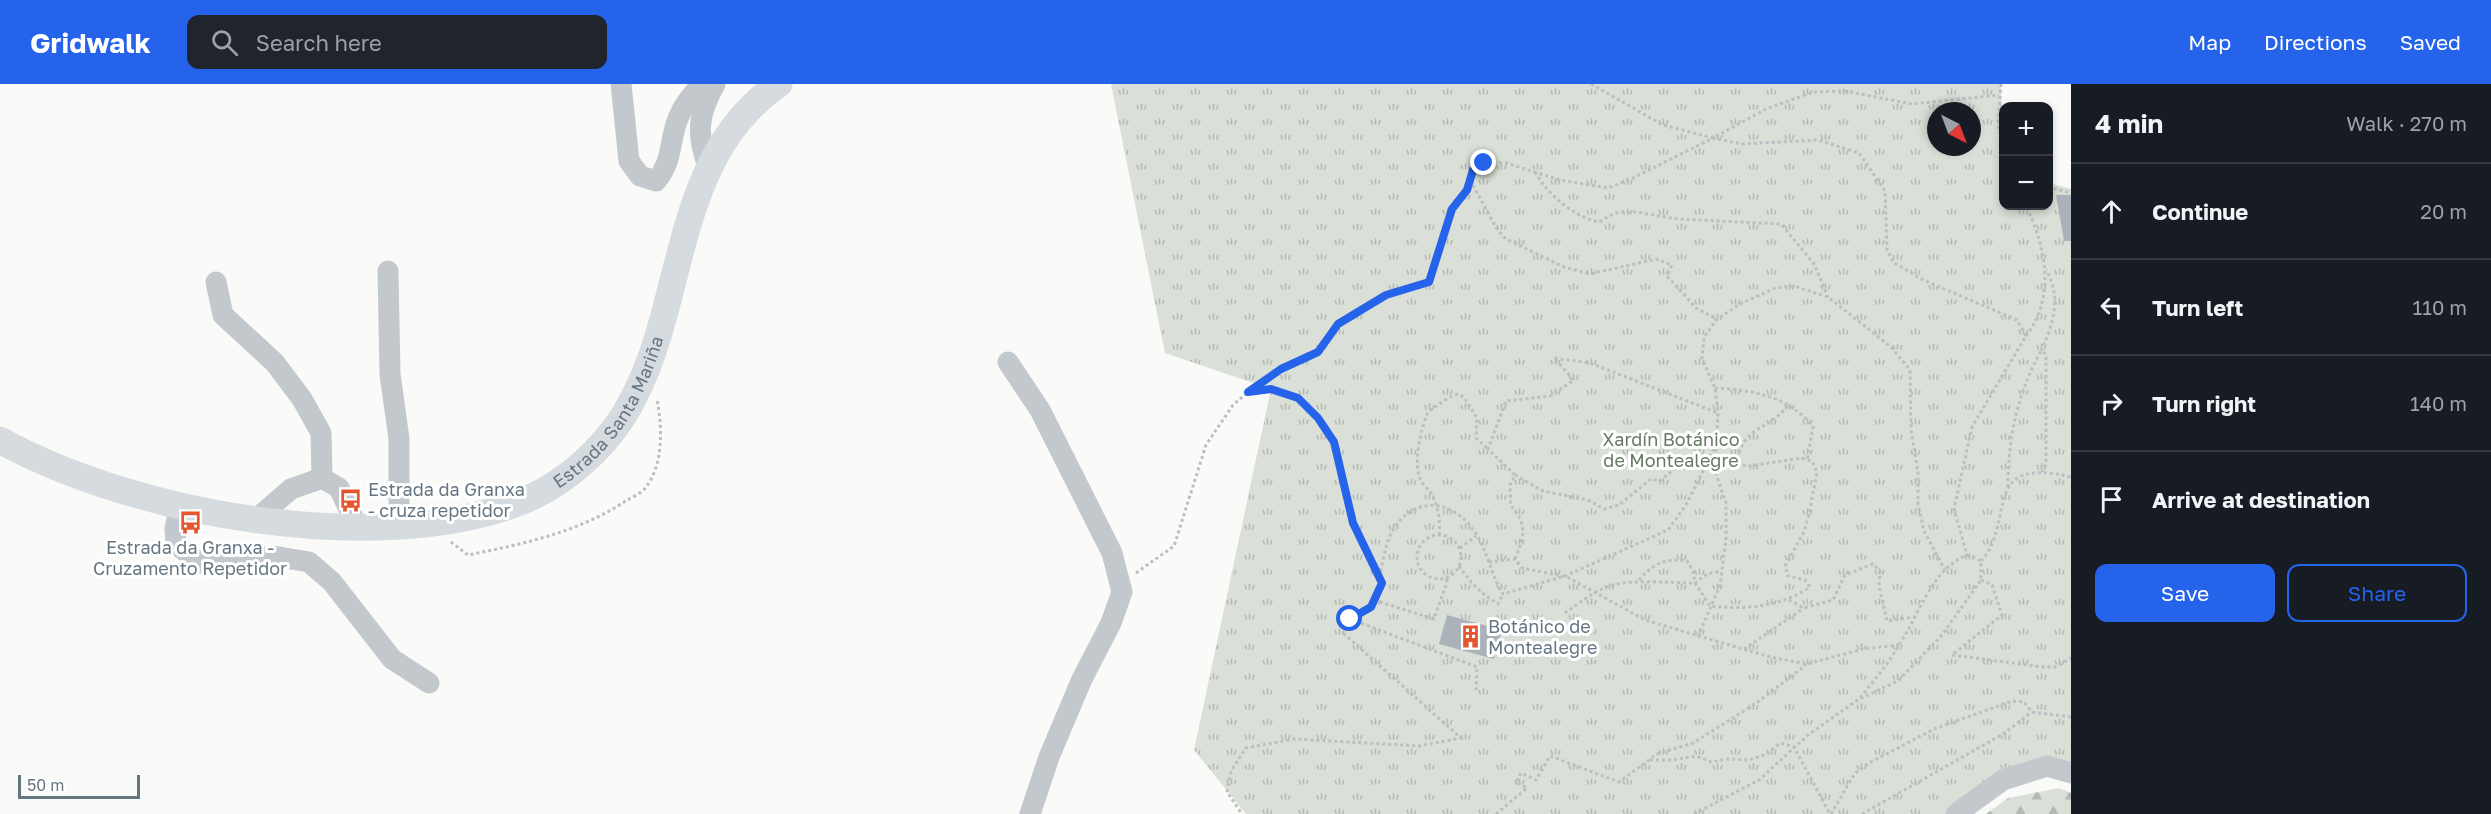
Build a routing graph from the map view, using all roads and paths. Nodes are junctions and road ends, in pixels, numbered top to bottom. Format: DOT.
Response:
graph roads {
  1 [pos="621,84"];
  2 [pos="702,84"];
  3 [pos="715,84"];
  4 [pos="779,84"];
  5 [pos="1591,84"];
  6 [pos="2001,84"];
  7 [pos="1999,95"];
  8 [pos="1999,128"];
  9 [pos="1713,138"];
  10 [pos="708,166"];
  11 [pos="1535,172"];
  12 [pos="1470,180"];
  13 [pos="2053,188"];
  14 [pos="2071,194"];
  15 [pos="2028,210"];
  16 [pos="2046,269"];
  17 [pos="388,271"];
  18 [pos="216,282"];
  19 [pos="1828,297"];
  20 [pos="1717,319"];
  21 [pos="2026,336"];
  22 [pos="2041,351"];
  23 [pos="1008,362"];
  24 [pos="1715,388"];
  25 [pos="1248,392"];
  26 [pos="1788,405"];
  27 [pos="1718,413"];
  28 [pos="0,440"];
  29 [pos="1716,445"];
  30 [pos="1488,449"];
  31 [pos="1808,460"];
  32 [pos="1716,463"];
  33 [pos="1735,464"];
  34 [pos="1702,470"];
  35 [pos="2042,472"];
  36 [pos="1515,475"];
  37 [pos="2071,477"];
  38 [pos="322,478"];
  39 [pos="2008,487"];
  40 [pos="1434,503"];
  41 [pos="180,507"];
  42 [pos="255,520"];
  43 [pos="399,525"];
  44 [pos="357,526"];
  45 [pos="1439,535"];
  46 [pos="1476,536"];
  47 [pos="1460,548"];
  48 [pos="1967,555"];
  49 [pos="1515,559"];
  50 [pos="1981,561"];
  51 [pos="1489,562"];
  52 [pos="1459,566"];
  53 [pos="1945,570"];
  54 [pos="1722,571"];
  55 [pos="1565,576"];
  56 [pos="1379,577"];
  57 [pos="1446,578"];
  58 [pos="1639,580"];
  59 [pos="1982,580"];
  60 [pos="1695,583"];
  61 [pos="1120,584"];
  62 [pos="1503,594"];
  63 [pos="1594,594"];
  64 [pos="1374,600"];
  65 [pos="1789,600"];
  66 [pos="1710,606"];
  67 [pos="1804,608"];
  68 [pos="1565,613"];
  69 [pos="1915,617"];
  70 [pos="1350,619"];
  71 [pos="1698,637"];
  72 [pos="1899,645"];
  73 [pos="1744,650"];
  74 [pos="2071,658"];
  75 [pos="1807,664"];
  76 [pos="429,684"];
  77 [pos="1476,690"];
  78 [pos="1859,699"];
  79 [pos="2032,712"];
  80 [pos="2071,717"];
  81 [pos="1794,747"];
  82 [pos="1648,760"];
  83 [pos="2071,773"];
  84 [pos="1030,814"];
  85 [pos="1242,814"];
  86 [pos="1496,814"];
  87 [pos="1694,814"];
  88 [pos="1830,814"];
  89 [pos="1862,814"];
  90 [pos="1956,814"];
  1 -- 2 [label="street"];
  3 -- 10 [label="street"];
  4 -- 10 [label="main road, Estrada Santa Mariña"];
  5 -- 9 [label="path"];
  6 -- 7 [label="path"];
  7 -- 8 [label="path"];
  7 -- 9 [label="path"];
  9 -- 11 [label="path"];
  9 -- 21 [label="path"];
  10 -- 43 [label="main road, Estrada Santa Mariña"];
  11 -- 12 [label="path"];
  11 -- 19 [label="path"];
  12 -- 20 [label="path"];
  12 -- 25 [label="path"];
  13 -- 14 [label="path"];
  15 -- 16 [label="path"];
  16 -- 21 [label="path"];
  16 -- 22 [label="path"];
  17 -- 43 [label="street"];
  18 -- 38 [label="street"];
  19 -- 20 [label="path"];
  19 -- 53 [label="path"];
  20 -- 24 [label="path"];
  21 -- 48 [label="path"];
  22 -- 35 [label="path"];
  22 -- 39 [label="path"];
  23 -- 61 [label="street"];
  24 -- 26 [label="path"];
  24 -- 27 [label="path"];
  25 -- 56 [label="path"];
  25 -- 61 [label="path"];
  26 -- 31 [label="path"];
  26 -- 33 [label="path"];
  27 -- 29 [label="path"];
  27 -- 30 [label="path"];
  28 -- 41 [label="main road, Estrada Santa Mariña"];
  29 -- 32 [label="path"];
  29 -- 34 [label="path"];
  30 -- 36 [label="path"];
  30 -- 40 [label="path"];
  31 -- 33 [label="path"];
  31 -- 65 [label="path"];
  32 -- 33 [label="path"];
  32 -- 54 [label="path"];
  34 -- 36 [label="path"];
  34 -- 55 [label="path"];
  35 -- 37 [label="path"];
  35 -- 39 [label="path"];
  36 -- 49 [label="path"];
  38 -- 42 [label="street"];
  38 -- 44 [label="street"];
  39 -- 50 [label="path"];
  40 -- 45 [label="path"];
  40 -- 46 [label="path"];
  40 -- 56 [label="path"];
  41 -- 42 [label="main road, Estrada Santa Mariña"];
  41 -- 76 [label="street"];
  42 -- 44 [label="main road, Estrada Santa Mariña"];
  43 -- 44 [label="main road, Estrada Santa Mariña"];
  45 -- 47 [label="path"];
  45 -- 57 [label="path"];
  46 -- 47 [label="path"];
  46 -- 51 [label="path"];
  47 -- 52 [label="path"];
  48 -- 50 [label="path"];
  48 -- 53 [label="path"];
  49 -- 51 [label="path"];
  49 -- 55 [label="path"];
  50 -- 59 [label="path"];
  51 -- 62 [label="path"];
  52 -- 57 [label="path"];
  52 -- 62 [label="path"];
  53 -- 69 [label="path"];
  54 -- 60 [label="path"];
  54 -- 66 [label="path"];
  55 -- 62 [label="path"];
  55 -- 63 [label="path"];
  56 -- 64 [label="path"];
  57 -- 64 [label="path"];
  58 -- 60 [label="path"];
  58 -- 60 [label="path"];
  58 -- 63 [label="path"];
  59 -- 74 [label="path"];
  59 -- 78 [label="path"];
  60 -- 66 [label="path"];
  61 -- 84 [label="street"];
  63 -- 68 [label="path"];
  63 -- 71 [label="path"];
  64 -- 70 [label="path"];
  65 -- 66 [label="path"];
  65 -- 67 [label="path"];
  66 -- 71 [label="path"];
  67 -- 69 [label="path"];
  67 -- 73 [label="path"];
  69 -- 72 [label="path"];
  70 -- 77 [label="path"];
  70 -- 85 [label="path"];
  71 -- 73 [label="path"];
  72 -- 75 [label="path"];
  72 -- 78 [label="path"];
  73 -- 75 [label="path"];
  75 -- 82 [label="path"];
  78 -- 81 [label="path"];
  79 -- 80 [label="path"];
  79 -- 88 [label="path"];
  79 -- 89 [label="path"];
  81 -- 82 [label="path"];
  81 -- 87 [label="path"];
  81 -- 88 [label="path"];
  82 -- 86 [label="path"];
  83 -- 90 [label="street"];
}
